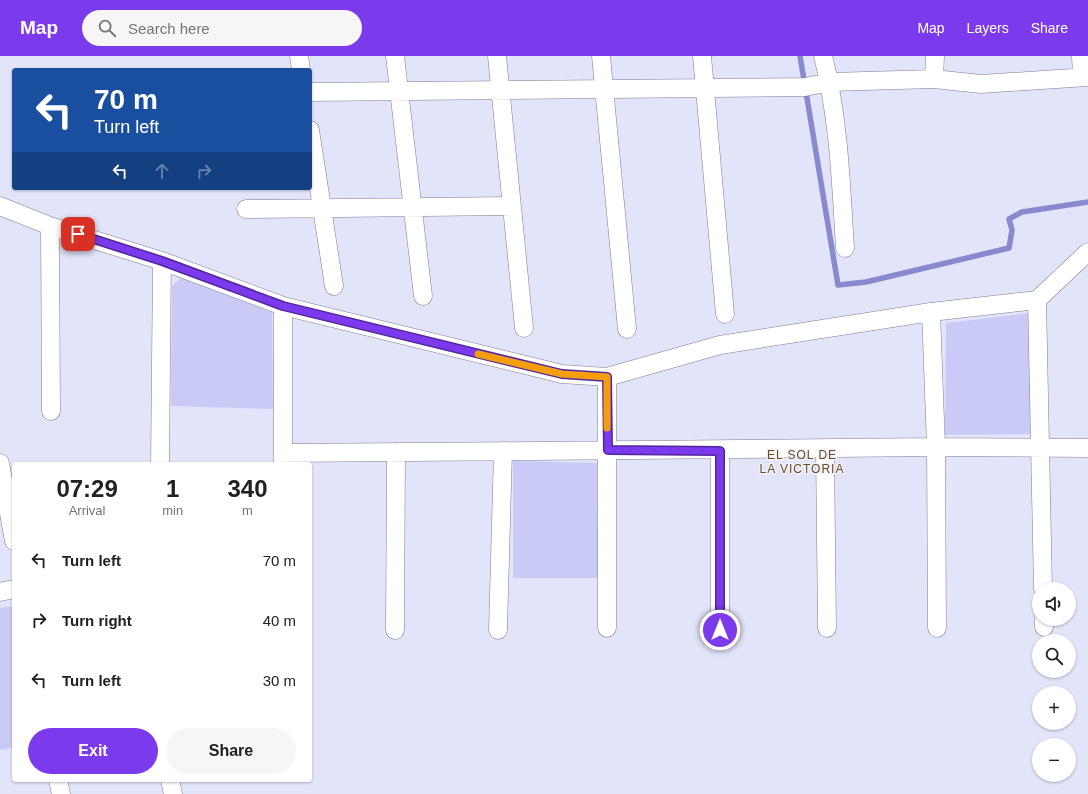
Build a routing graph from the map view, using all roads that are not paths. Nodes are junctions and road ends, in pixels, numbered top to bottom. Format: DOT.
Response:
graph roads {
  1 [pos="299,56"];
  2 [pos="395,56"];
  3 [pos="497,56"];
  4 [pos="601,56"];
  5 [pos="702,56"];
  6 [pos="823,56"];
  7 [pos="935,56"];
  8 [pos="1081,56"];
  9 [pos="301,68"];
  10 [pos="1085,77"];
  11 [pos="934,80"];
  12 [pos="830,82"];
  13 [pos="705,88"];
  14 [pos="604,89"];
  15 [pos="500,91"];
  16 [pos="312,92"];
  17 [pos="399,92"];
  18 [pos="312,143"];
  19 [pos="0,206"];
  20 [pos="512,206"];
  21 [pos="412,207"];
  22 [pos="322,208"];
  23 [pos="246,209"];
  24 [pos="50,226"];
  25 [pos="845,248"];
  26 [pos="1088,252"];
  27 [pos="162,261"];
  28 [pos="334,286"];
  29 [pos="423,296"];
  30 [pos="1037,300"];
  31 [pos="283,306"];
  32 [pos="931,312"];
  33 [pos="725,314"];
  34 [pos="524,328"];
  35 [pos="627,329"];
  36 [pos="607,377"];
  37 [pos="51,411"];
  38 [pos="936,447"];
  39 [pos="1040,448"];
  40 [pos="1088,448"];
  41 [pos="608,450"];
  42 [pos="825,450"];
  43 [pos="720,451"];
  44 [pos="396,452"];
  45 [pos="503,452"];
  46 [pos="283,458"];
  47 [pos="160,462"];
  48 [pos="0,464"];
  49 [pos="12,530"];
  50 [pos="1043,582"];
  51 [pos="12,589"];
  52 [pos="0,592"];
  53 [pos="607,628"];
  54 [pos="827,628"];
  55 [pos="937,628"];
  56 [pos="394,630"];
  57 [pos="498,630"];
  58 [pos="720,630"];
  59 [pos="58,782"];
  60 [pos="170,782"];
  61 [pos="61,794"];
  62 [pos="173,794"];
  1 -- 9 [label="street"];
  2 -- 17 [label="street"];
  3 -- 15 [label="street"];
  4 -- 14 [label="street"];
  5 -- 13 [label="street"];
  6 -- 12 [label="street"];
  7 -- 11 [label="street"];
  8 -- 10 [label="street"];
  10 -- 11 [label="street"];
  11 -- 12 [label="street"];
  12 -- 13 [label="street"];
  12 -- 25 [label="street"];
  13 -- 14 [label="street"];
  13 -- 33 [label="street"];
  14 -- 15 [label="street"];
  14 -- 35 [label="street"];
  15 -- 17 [label="street"];
  15 -- 20 [label="street"];
  16 -- 17 [label="street"];
  17 -- 21 [label="street"];
  18 -- 22 [label="street"];
  19 -- 24 [label="street"];
  20 -- 21 [label="street"];
  20 -- 34 [label="street"];
  21 -- 22 [label="street"];
  21 -- 29 [label="street"];
  22 -- 23 [label="street"];
  22 -- 28 [label="street"];
  24 -- 27 [label="street"];
  24 -- 37 [label="street"];
  26 -- 30 [label="street"];
  27 -- 31 [label="street"];
  27 -- 47 [label="street"];
  30 -- 32 [label="street"];
  30 -- 39 [label="street"];
  31 -- 36 [label="street"];
  31 -- 46 [label="street"];
  32 -- 36 [label="street"];
  32 -- 38 [label="street"];
  36 -- 41 [label="street"];
  38 -- 39 [label="street"];
  38 -- 42 [label="street"];
  38 -- 55 [label="street"];
  39 -- 40 [label="street"];
  39 -- 50 [label="street"];
  41 -- 43 [label="street"];
  41 -- 45 [label="street"];
  41 -- 53 [label="street"];
  42 -- 43 [label="street"];
  42 -- 54 [label="street"];
  43 -- 58 [label="street"];
  44 -- 45 [label="street"];
  44 -- 46 [label="street"];
  44 -- 56 [label="street"];
  45 -- 57 [label="street"];
  48 -- 49 [label="street"];
  51 -- 52 [label="street"];
  59 -- 61 [label="street"];
  60 -- 62 [label="street"];
}
